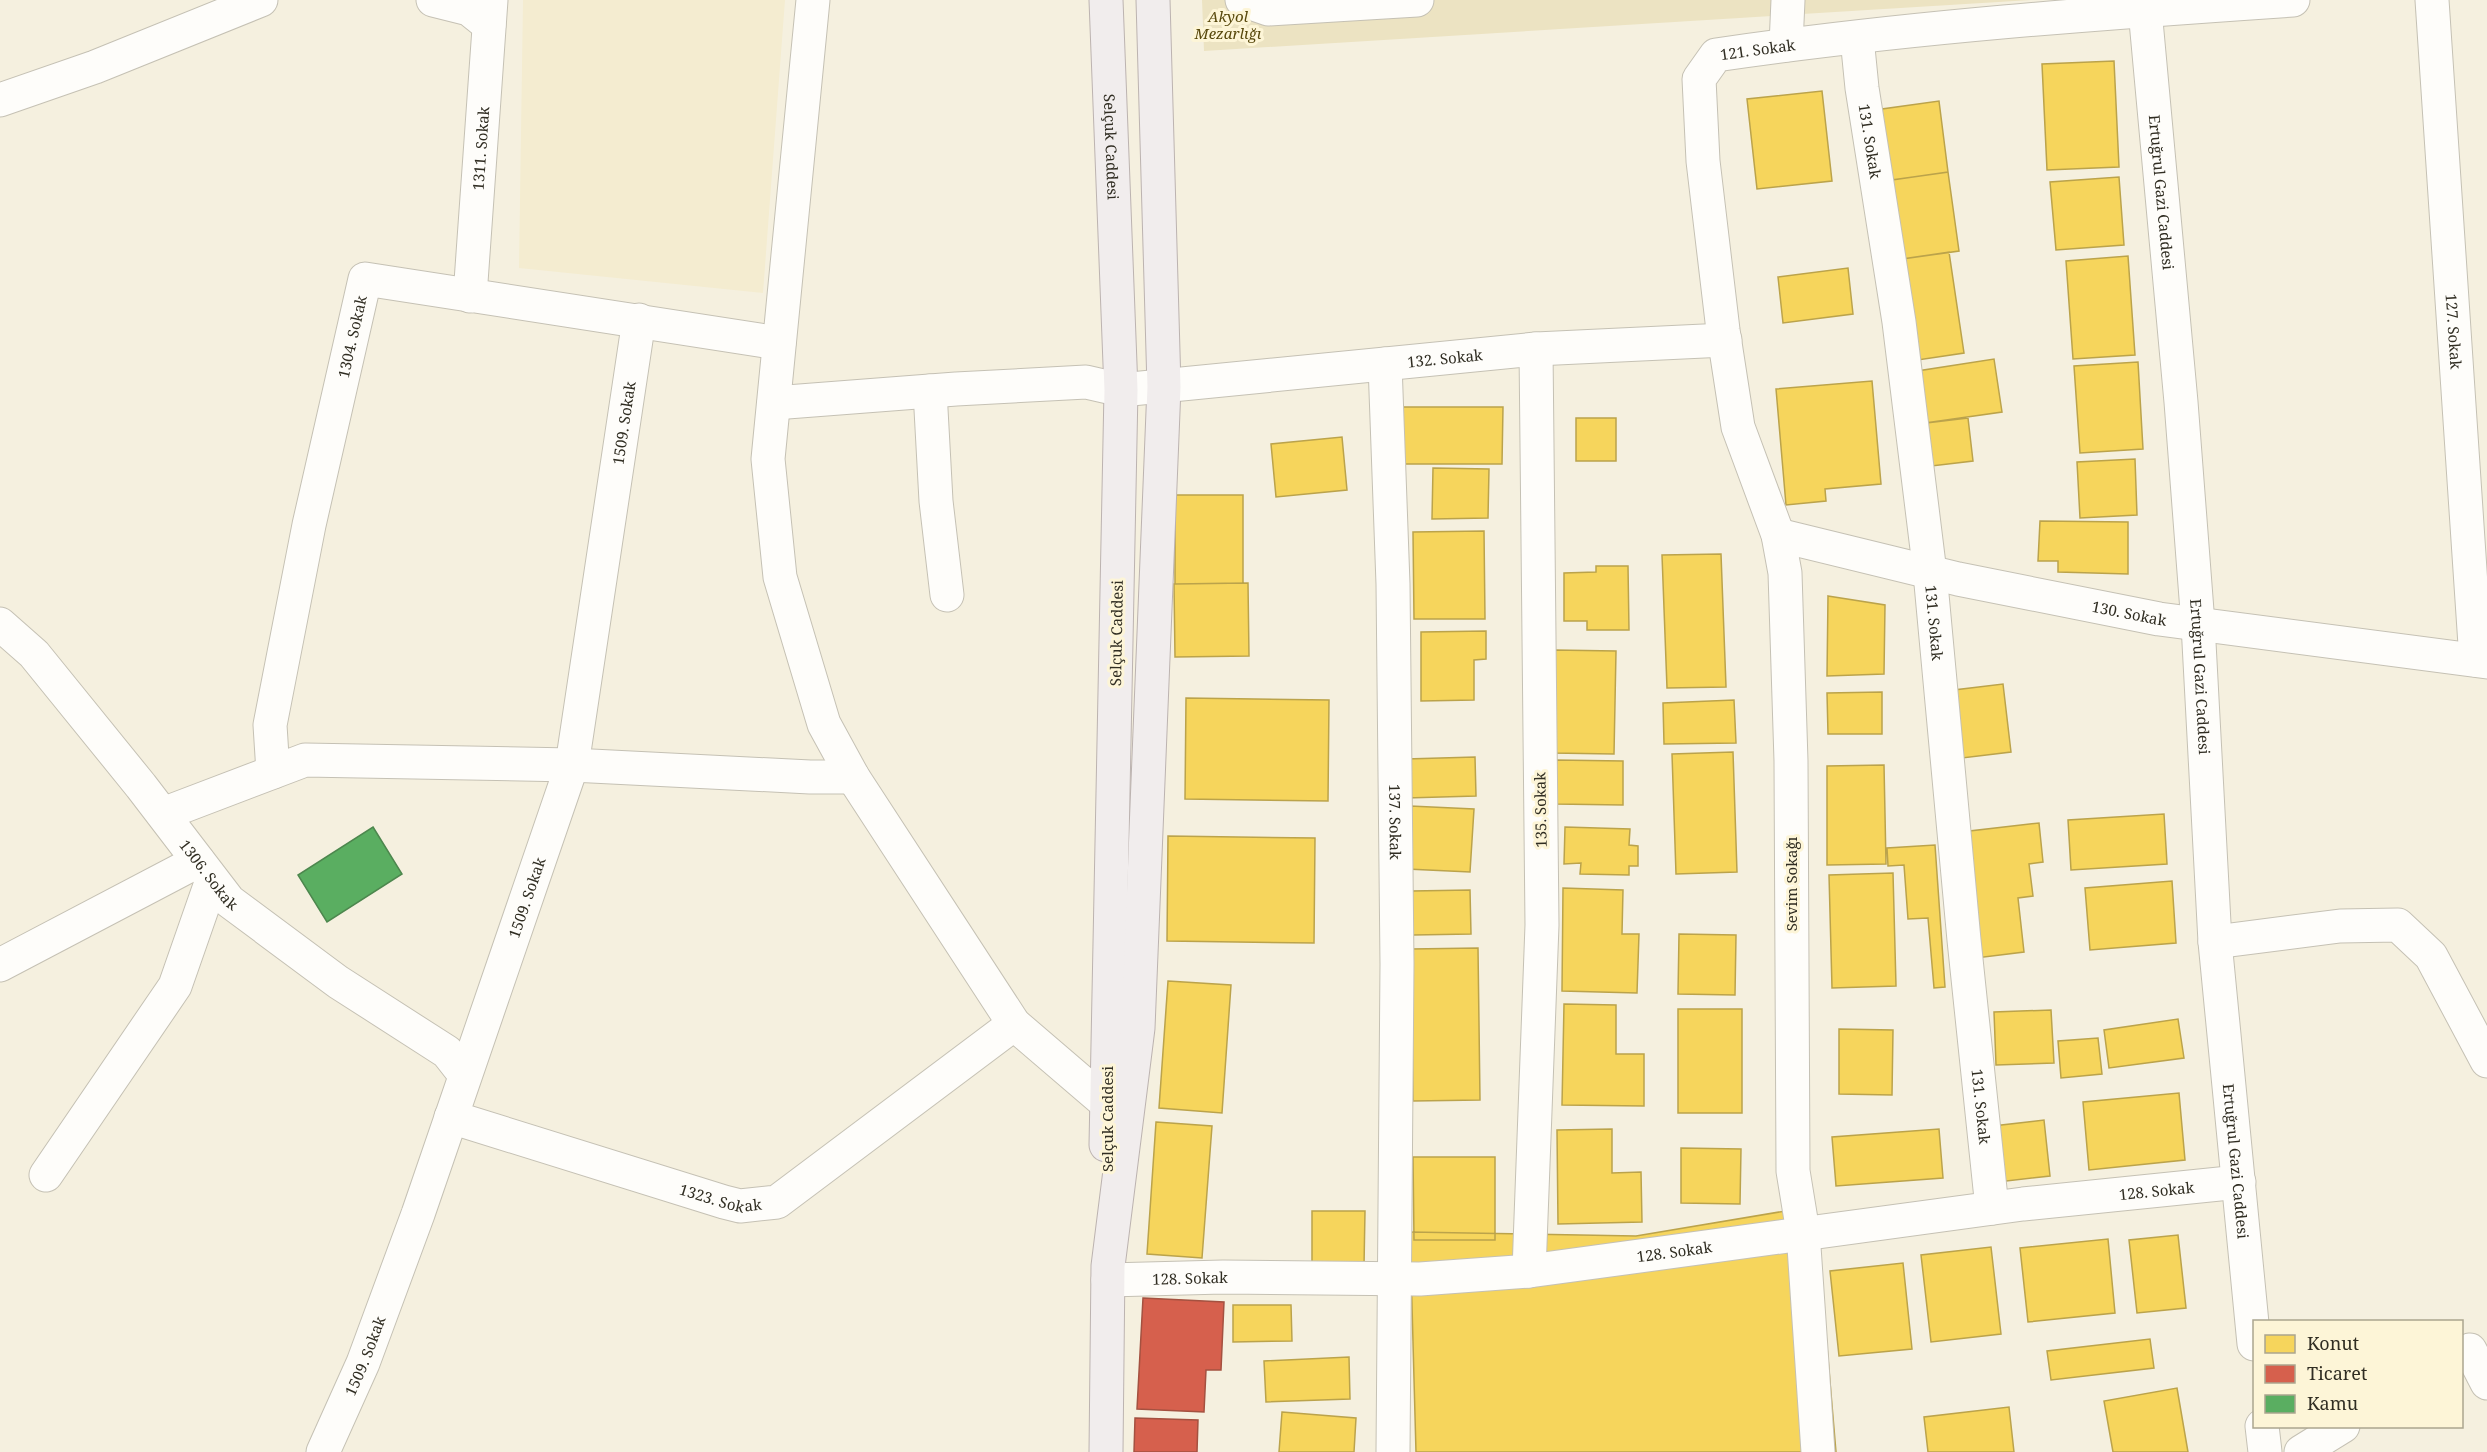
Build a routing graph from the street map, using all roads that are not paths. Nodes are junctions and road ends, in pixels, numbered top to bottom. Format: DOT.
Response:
graph roads {
  1 [pos="261,0"];
  2 [pos="433,0"];
  3 [pos="813,0"];
  4 [pos="1106,0"];
  5 [pos="1153,0"];
  6 [pos="1242,0"];
  7 [pos="1417,0"];
  8 [pos="1788,0"];
  9 [pos="2293,0"];
  10 [pos="2432,0"];
  11 [pos="2145,10"];
  12 [pos="490,13"];
  13 [pos="1857,38"];
  14 [pos="1786,45"];
  15 [pos="0,100"];
  16 [pos="470,296"];
  17 [pos="639,320"];
  18 [pos="1725,340"];
  19 [pos="779,343"];
  20 [pos="1536,349"];
  21 [pos="1385,364"];
  22 [pos="1164,387"];
  23 [pos="1121,390"];
  24 [pos="930,391"];
  25 [pos="774,404"];
  26 [pos="1778,535"];
  27 [pos="1930,573"];
  28 [pos="947,595"];
  29 [pos="0,624"];
  30 [pos="2198,624"];
  31 [pos="2481,661"];
  32 [pos="572,765"];
  33 [pos="273,772"];
  34 [pos="853,777"];
  35 [pos="163,814"];
  36 [pos="205,870"];
  37 [pos="2215,942"];
  38 [pos="0,965"];
  39 [pos="1014,1024"];
  40 [pos="2487,1061"];
  41 [pos="465,1075"];
  42 [pos="1106,1102"];
  43 [pos="451,1117"];
  44 [pos="46,1175"];
  45 [pos="2239,1182"];
  46 [pos="1992,1208"];
  47 [pos="1803,1232"];
  48 [pos="1529,1271"];
  49 [pos="1108,1273"];
  50 [pos="1392,1279"];
  51 [pos="2253,1333"];
  52 [pos="2473,1348"];
  53 [pos="2487,1383"];
  54 [pos="2262,1428"];
  55 [pos="2340,1428"];
  56 [pos="323,1452"];
  57 [pos="1106,1452"];
  58 [pos="1393,1452"];
  59 [pos="1818,1452"];
  60 [pos="2265,1452"];
  61 [pos="2301,1452"];
  1 -- 15 [label="street"];
  2 -- 12 [label="street"];
  3 -- 19 [label="street"];
  4 -- 23 [label="main road, Selçuk Caddesi"];
  5 -- 22 [label="main road"];
  6 -- 7 [label="street"];
  8 -- 14 [label="street"];
  9 -- 11 [label="street, 121. Sokak"];
  10 -- 31 [label="street, 127. Sokak"];
  11 -- 13 [label="street, 121. Sokak"];
  11 -- 30 [label="street, Ertuğrul Gazi Caddesi"];
  12 -- 16 [label="street, 1311. Sokak"];
  13 -- 14 [label="street, 121. Sokak"];
  13 -- 27 [label="street, 131. Sokak"];
  14 -- 18 [label="street, 121. Sokak"];
  16 -- 17 [label="street, 1304. Sokak"];
  16 -- 33 [label="street, 1304. Sokak"];
  17 -- 19 [label="street, 1304. Sokak"];
  17 -- 32 [label="street, 1509. Sokak"];
  18 -- 20 [label="street, 132. Sokak"];
  18 -- 26 [label="street, 121. Sokak"];
  19 -- 25 [label="street"];
  20 -- 21 [label="street, 132. Sokak"];
  20 -- 48 [label="street, 135. Sokak"];
  21 -- 22 [label="street, 132. Sokak"];
  21 -- 50 [label="street, 137. Sokak"];
  22 -- 23 [label="street, 132. Sokak"];
  22 -- 49 [label="main road"];
  23 -- 24 [label="street, 132. Sokak"];
  23 -- 42 [label="main road, Selçuk Caddesi"];
  24 -- 25 [label="street, 132. Sokak"];
  24 -- 28 [label="street"];
  25 -- 34 [label="street"];
  26 -- 27 [label="street, 130. Sokak"];
  26 -- 47 [label="street, Sevim Sokağı"];
  27 -- 30 [label="street, 130. Sokak"];
  27 -- 46 [label="street, 131. Sokak"];
  29 -- 35 [label="street, 1306. Sokak"];
  30 -- 31 [label="street, 130. Sokak"];
  30 -- 37 [label="street, Ertuğrul Gazi Caddesi"];
  32 -- 33 [label="street"];
  32 -- 34 [label="street"];
  32 -- 41 [label="street, 1509. Sokak"];
  33 -- 35 [label="street"];
  34 -- 39 [label="street"];
  35 -- 36 [label="street, 1306. Sokak"];
  36 -- 38 [label="street"];
  36 -- 41 [label="street, 1306. Sokak"];
  36 -- 44 [label="street"];
  37 -- 40 [label="street"];
  37 -- 45 [label="street, Ertuğrul Gazi Caddesi"];
  39 -- 42 [label="street"];
  39 -- 43 [label="street, 1323. Sokak"];
  41 -- 43 [label="street, 1509. Sokak"];
  42 -- 49 [label="main road, Selçuk Caddesi"];
  43 -- 56 [label="street, 1509. Sokak"];
  45 -- 46 [label="street, 128. Sokak"];
  45 -- 51 [label="street, Ertuğrul Gazi Caddesi"];
  46 -- 47 [label="street, 128. Sokak"];
  47 -- 48 [label="street, 128. Sokak"];
  47 -- 59 [label="street, Sevim Sokağı"];
  48 -- 50 [label="street, 128. Sokak"];
  49 -- 50 [label="street, 128. Sokak"];
  49 -- 57 [label="main road"];
  50 -- 58 [label="street, 137. Sokak"];
  52 -- 53 [label="street"];
  54 -- 60 [label="street"];
  55 -- 61 [label="street"];
}
